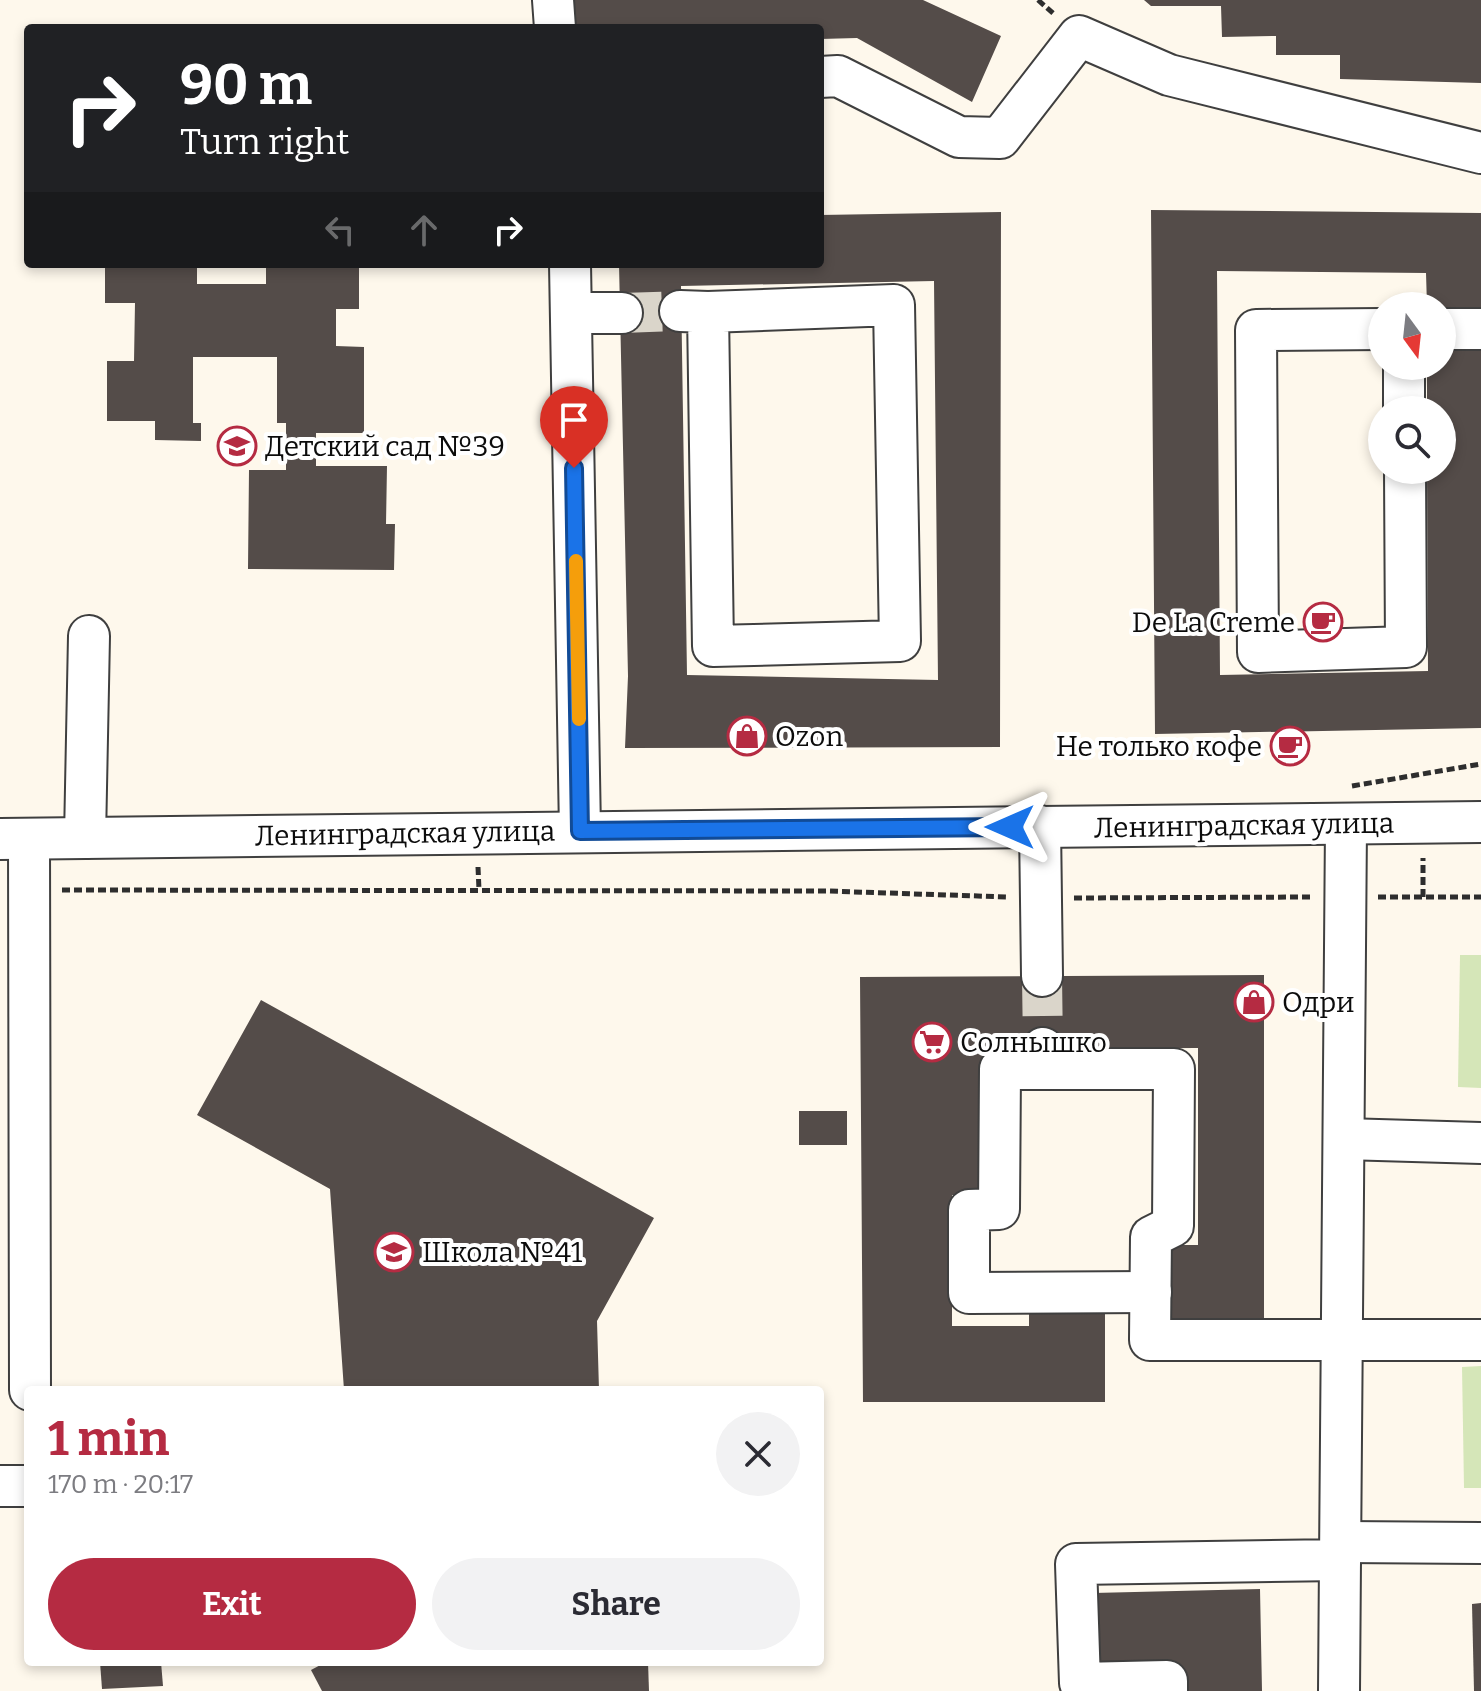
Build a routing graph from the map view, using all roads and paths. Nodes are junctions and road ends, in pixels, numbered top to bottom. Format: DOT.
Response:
graph roads {
  1 [pos="553,0"];
  2 [pos="555,24"];
  3 [pos="824,77"];
  4 [pos="1481,153"];
  5 [pos="570,268"];
  6 [pos="694,311"];
  7 [pos="571,313"];
  8 [pos="622,313"];
  9 [pos="1368,329"];
  10 [pos="1456,329"];
  11 [pos="1481,329"];
  12 [pos="1405,484"];
  13 [pos="89,636"];
  14 [pos="1481,822"];
  15 [pos="1346,825"];
  16 [pos="1040,826"];
  17 [pos="580,831"];
  18 [pos="85,838"];
  19 [pos="15,839"];
  20 [pos="1347,897"];
  21 [pos="1481,897"];
  22 [pos="1039,898"];
  23 [pos="19,901"];
  24 [pos="1042,976"];
  25 [pos="1344,1139"];
  26 [pos="1481,1143"];
  27 [pos="16,1161"];
  28 [pos="14,1256"];
  29 [pos="1151,1292"];
  30 [pos="1341,1339"];
  31 [pos="1481,1340"];
  32 [pos="30,1386"];
  33 [pos="0,1486"];
  34 [pos="24,1486"];
  35 [pos="1481,1543"];
  36 [pos="1342,1551"];
  37 [pos="1167,1691"];
  38 [pos="1339,1691"];
  1 -- 2 [label="street"];
  3 -- 4 [label="street"];
  5 -- 7 [label="street"];
  6 -- 6 [label="street"];
  7 -- 8 [label="street"];
  7 -- 17 [label="street"];
  9 -- 12 [label="street"];
  10 -- 11 [label="street"];
  13 -- 18 [label="street"];
  14 -- 15 [label="street, Ленинградская улица"];
  15 -- 16 [label="street, Ленинградская улица"];
  15 -- 20 [label="street"];
  16 -- 17 [label="street, Ленинградская улица"];
  16 -- 22 [label="street"];
  17 -- 18 [label="street, Ленинградская улица"];
  18 -- 19 [label="street, Ленинградская улица"];
  19 -- 23 [label="street"];
  20 -- 21 [label="path"];
  20 -- 22 [label="path"];
  20 -- 25 [label="street"];
  22 -- 23 [label="path"];
  22 -- 24 [label="street"];
  23 -- 27 [label="street"];
  25 -- 26 [label="street"];
  25 -- 30 [label="street"];
  27 -- 28 [label="street"];
  28 -- 32 [label="street"];
  29 -- 29 [label="street"];
  29 -- 30 [label="street"];
  30 -- 31 [label="street"];
  30 -- 36 [label="street"];
  33 -- 34 [label="street"];
  35 -- 36 [label="street"];
  36 -- 37 [label="street"];
  36 -- 38 [label="street"];
}
